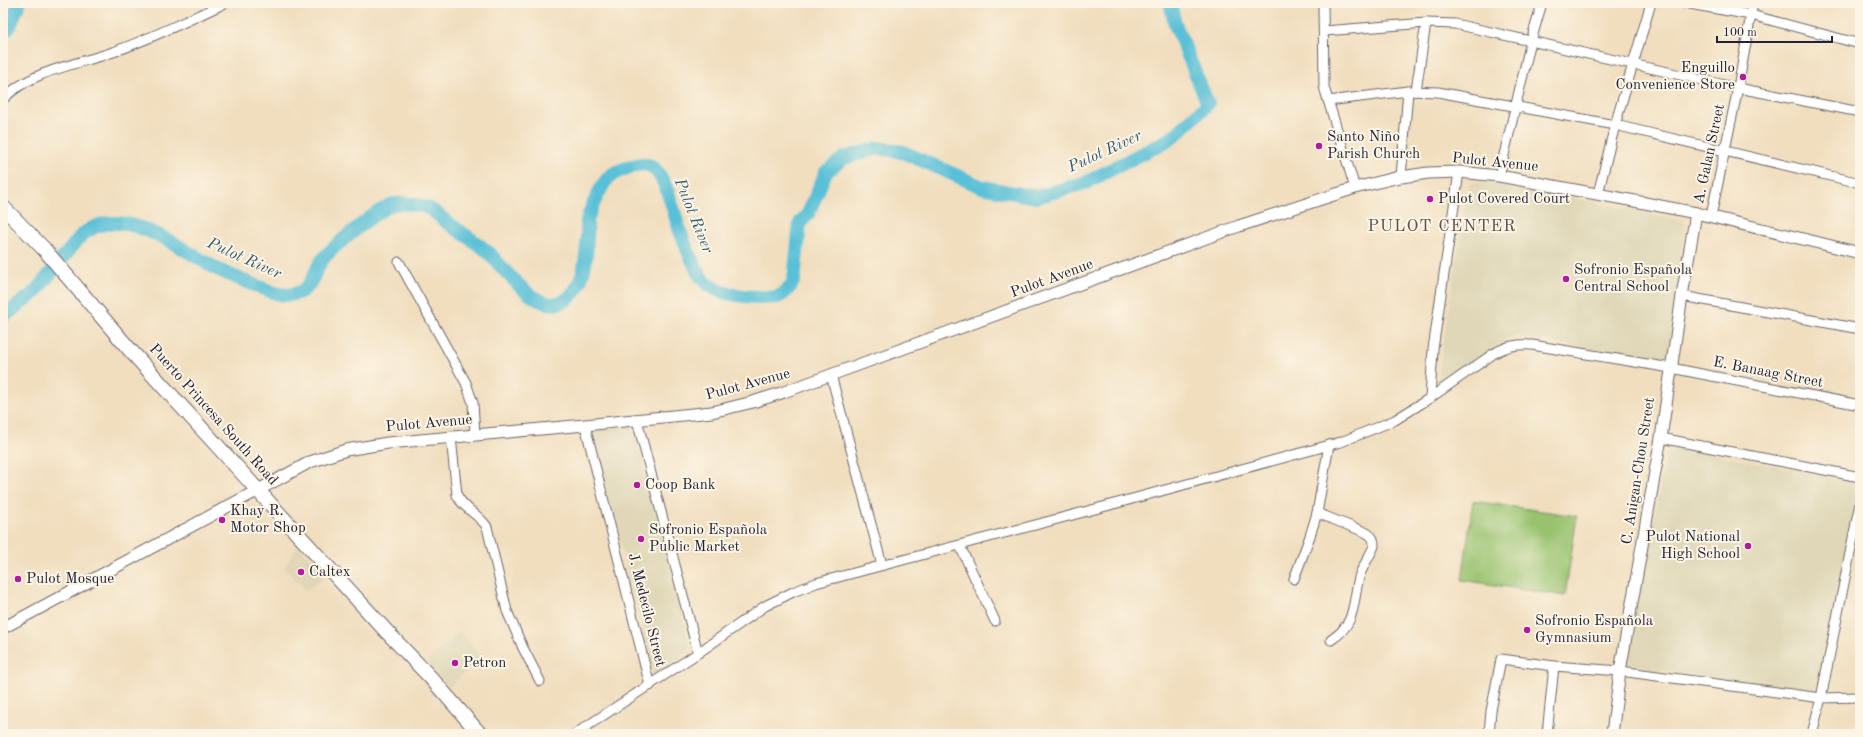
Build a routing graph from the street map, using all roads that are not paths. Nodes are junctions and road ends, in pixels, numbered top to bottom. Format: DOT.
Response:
graph roads {
  1 [pos="225,3"];
  2 [pos="1323,3"];
  3 [pos="1542,3"];
  4 [pos="1651,3"];
  5 [pos="1684,3"];
  6 [pos="1754,3"];
  7 [pos="1751,15"];
  8 [pos="1426,24"];
  9 [pos="1324,31"];
  10 [pos="1531,41"];
  11 [pos="1860,44"];
  12 [pos="1633,65"];
  13 [pos="1738,88"];
  14 [pos="1412,91"];
  15 [pos="3,99"];
  16 [pos="1328,101"];
  17 [pos="1516,108"];
  18 [pos="1860,112"];
  19 [pos="1615,125"];
  20 [pos="1725,151"];
  21 [pos="1459,172"];
  22 [pos="1499,176"];
  23 [pos="1401,177"];
  24 [pos="1860,183"];
  25 [pos="1355,188"];
  26 [pos="1598,194"];
  27 [pos="3,207"];
  28 [pos="1696,213"];
  29 [pos="1711,216"];
  30 [pos="1860,253"];
  31 [pos="398,262"];
  32 [pos="1682,296"];
  33 [pos="1860,329"];
  34 [pos="1672,368"];
  35 [pos="831,375"];
  36 [pos="1430,398"];
  37 [pos="1860,405"];
  38 [pos="637,420"];
  39 [pos="585,425"];
  40 [pos="475,435"];
  41 [pos="451,437"];
  42 [pos="1661,438"];
  43 [pos="1329,445"];
  44 [pos="1860,477"];
  45 [pos="258,489"];
  46 [pos="1860,503"];
  47 [pos="1317,513"];
  48 [pos="960,546"];
  49 [pos="882,565"];
  50 [pos="1294,579"];
  51 [pos="995,621"];
  52 [pos="3,628"];
  53 [pos="1331,640"];
  54 [pos="698,654"];
  55 [pos="1554,666"];
  56 [pos="1620,671"];
  57 [pos="540,681"];
  58 [pos="650,686"];
  59 [pos="1860,697"];
  60 [pos="1821,698"];
  61 [pos="480,734"];
  62 [pos="575,734"];
  63 [pos="1489,734"];
  64 [pos="1547,734"];
  65 [pos="1612,734"];
  66 [pos="1812,734"];
  1 -- 15 [label="street"];
  2 -- 9 [label="street"];
  3 -- 10 [label="street"];
  4 -- 12 [label="street"];
  5 -- 7 [label="street"];
  6 -- 7 [label="street, A. Galan Street"];
  7 -- 11 [label="street"];
  7 -- 13 [label="street, A. Galan Street"];
  8 -- 9 [label="street"];
  8 -- 10 [label="street"];
  8 -- 14 [label="street"];
  9 -- 16 [label="street"];
  10 -- 12 [label="street"];
  10 -- 17 [label="street"];
  12 -- 13 [label="street"];
  12 -- 19 [label="street"];
  13 -- 18 [label="street"];
  13 -- 20 [label="street, A. Galan Street"];
  14 -- 16 [label="street"];
  14 -- 17 [label="street"];
  14 -- 23 [label="street"];
  16 -- 25 [label="street"];
  17 -- 19 [label="street"];
  17 -- 22 [label="street"];
  19 -- 20 [label="street"];
  19 -- 26 [label="street"];
  20 -- 24 [label="street"];
  20 -- 29 [label="street, A. Galan Street"];
  21 -- 22 [label="street, Pulot Avenue"];
  21 -- 23 [label="street, Pulot Avenue"];
  21 -- 36 [label="street"];
  22 -- 26 [label="street, Pulot Avenue"];
  23 -- 25 [label="street, Pulot Avenue"];
  25 -- 35 [label="street, Pulot Avenue"];
  26 -- 28 [label="street, Pulot Avenue"];
  27 -- 45 [label="main road, Puerto Princesa South Road"];
  28 -- 29 [label="street, Pulot Avenue"];
  28 -- 32 [label="street, C. Anigan-Chou Street"];
  29 -- 30 [label="street, Pulot Avenue"];
  31 -- 40 [label="street"];
  32 -- 33 [label="street"];
  32 -- 34 [label="street, C. Anigan-Chou Street"];
  34 -- 36 [label="street, E. Banaag Street"];
  34 -- 37 [label="street, E. Banaag Street"];
  34 -- 42 [label="street, C. Anigan-Chou Street"];
  35 -- 38 [label="street, Pulot Avenue"];
  35 -- 49 [label="street"];
  36 -- 43 [label="street, E. Banaag Street"];
  38 -- 39 [label="street, Pulot Avenue"];
  38 -- 54 [label="street"];
  39 -- 40 [label="street, Pulot Avenue"];
  39 -- 58 [label="street, J. Medecilo Street"];
  40 -- 41 [label="street, Pulot Avenue"];
  41 -- 45 [label="street, Pulot Avenue"];
  41 -- 57 [label="street"];
  42 -- 44 [label="street"];
  42 -- 56 [label="street, C. Anigan-Chou Street"];
  43 -- 47 [label="street"];
  43 -- 48 [label="street, E. Banaag Street"];
  45 -- 52 [label="street, Pulot Avenue"];
  45 -- 61 [label="main road, Puerto Princesa South Road"];
  46 -- 60 [label="street"];
  47 -- 50 [label="street"];
  47 -- 53 [label="street"];
  48 -- 49 [label="street, E. Banaag Street"];
  48 -- 51 [label="street"];
  49 -- 54 [label="street, E. Banaag Street"];
  54 -- 58 [label="street, E. Banaag Street"];
  55 -- 56 [label="street"];
  55 -- 63 [label="street"];
  55 -- 64 [label="street"];
  56 -- 60 [label="street"];
  56 -- 65 [label="street, C. Anigan-Chou Street"];
  58 -- 62 [label="street, E. Banaag Street"];
  59 -- 60 [label="street"];
  60 -- 66 [label="street"];
}
